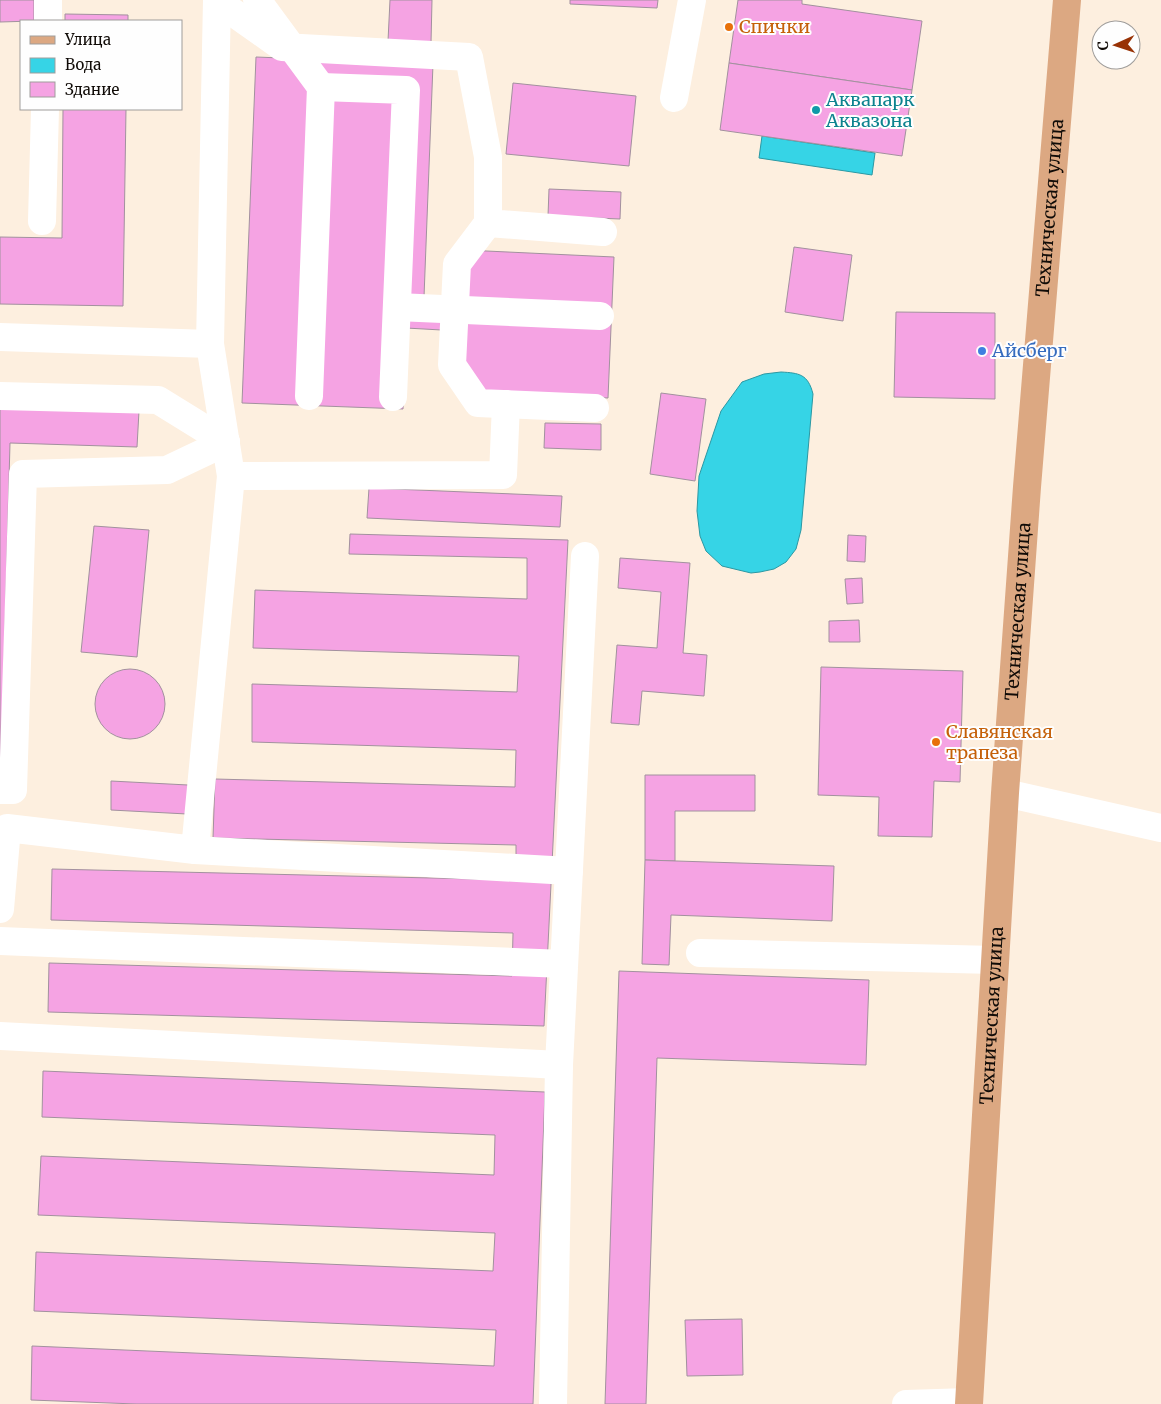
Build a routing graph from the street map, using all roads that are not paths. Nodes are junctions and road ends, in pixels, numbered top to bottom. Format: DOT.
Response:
graph roads {
  1 [pos="48,0"];
  2 [pos="257,0"];
  3 [pos="692,0"];
  4 [pos="1067,0"];
  5 [pos="217,1"];
  6 [pos="48,20"];
  7 [pos="316,79"];
  8 [pos="674,98"];
  9 [pos="46,110"];
  10 [pos="42,221"];
  11 [pos="488,223"];
  12 [pos="603,232"];
  13 [pos="397,308"];
  14 [pos="600,316"];
  15 [pos="0,337"];
  16 [pos="210,344"];
  17 [pos="0,396"];
  18 [pos="310,396"];
  19 [pos="393,396"];
  20 [pos="506,404"];
  21 [pos="595,408"];
  22 [pos="226,442"];
  23 [pos="231,476"];
  24 [pos="585,556"];
  25 [pos="0,790"];
  26 [pos="1004,793"];
  27 [pos="3,828"];
  28 [pos="1161,828"];
  29 [pos="195,850"];
  30 [pos="569,871"];
  31 [pos="0,909"];
  32 [pos="0,941"];
  33 [pos="700,953"];
  34 [pos="995,960"];
  35 [pos="564,964"];
  36 [pos="0,1036"];
  37 [pos="559,1065"];
  38 [pos="969,1403"];
  39 [pos="553,1404"];
  40 [pos="906,1404"];
  1 -- 6 [label="street"];
  2 -- 7 [label="street"];
  3 -- 8 [label="street"];
  4 -- 26 [label="main road, Техническая улица"];
  5 -- 11 [label="street"];
  5 -- 16 [label="street"];
  7 -- 13 [label="street"];
  7 -- 18 [label="street"];
  9 -- 10 [label="street"];
  11 -- 12 [label="street"];
  11 -- 20 [label="street"];
  13 -- 14 [label="street"];
  13 -- 19 [label="street"];
  15 -- 16 [label="street"];
  16 -- 22 [label="street"];
  17 -- 22 [label="street"];
  20 -- 21 [label="street"];
  20 -- 23 [label="street"];
  22 -- 23 [label="street"];
  22 -- 25 [label="street"];
  23 -- 29 [label="street"];
  24 -- 30 [label="street"];
  26 -- 28 [label="street"];
  26 -- 34 [label="main road, Техническая улица"];
  27 -- 29 [label="street"];
  27 -- 31 [label="street"];
  29 -- 30 [label="street"];
  30 -- 35 [label="street"];
  32 -- 35 [label="street"];
  33 -- 34 [label="street"];
  34 -- 38 [label="main road, Техническая улица"];
  35 -- 37 [label="street"];
  36 -- 37 [label="street"];
  37 -- 39 [label="street"];
  38 -- 40 [label="street"];
}
